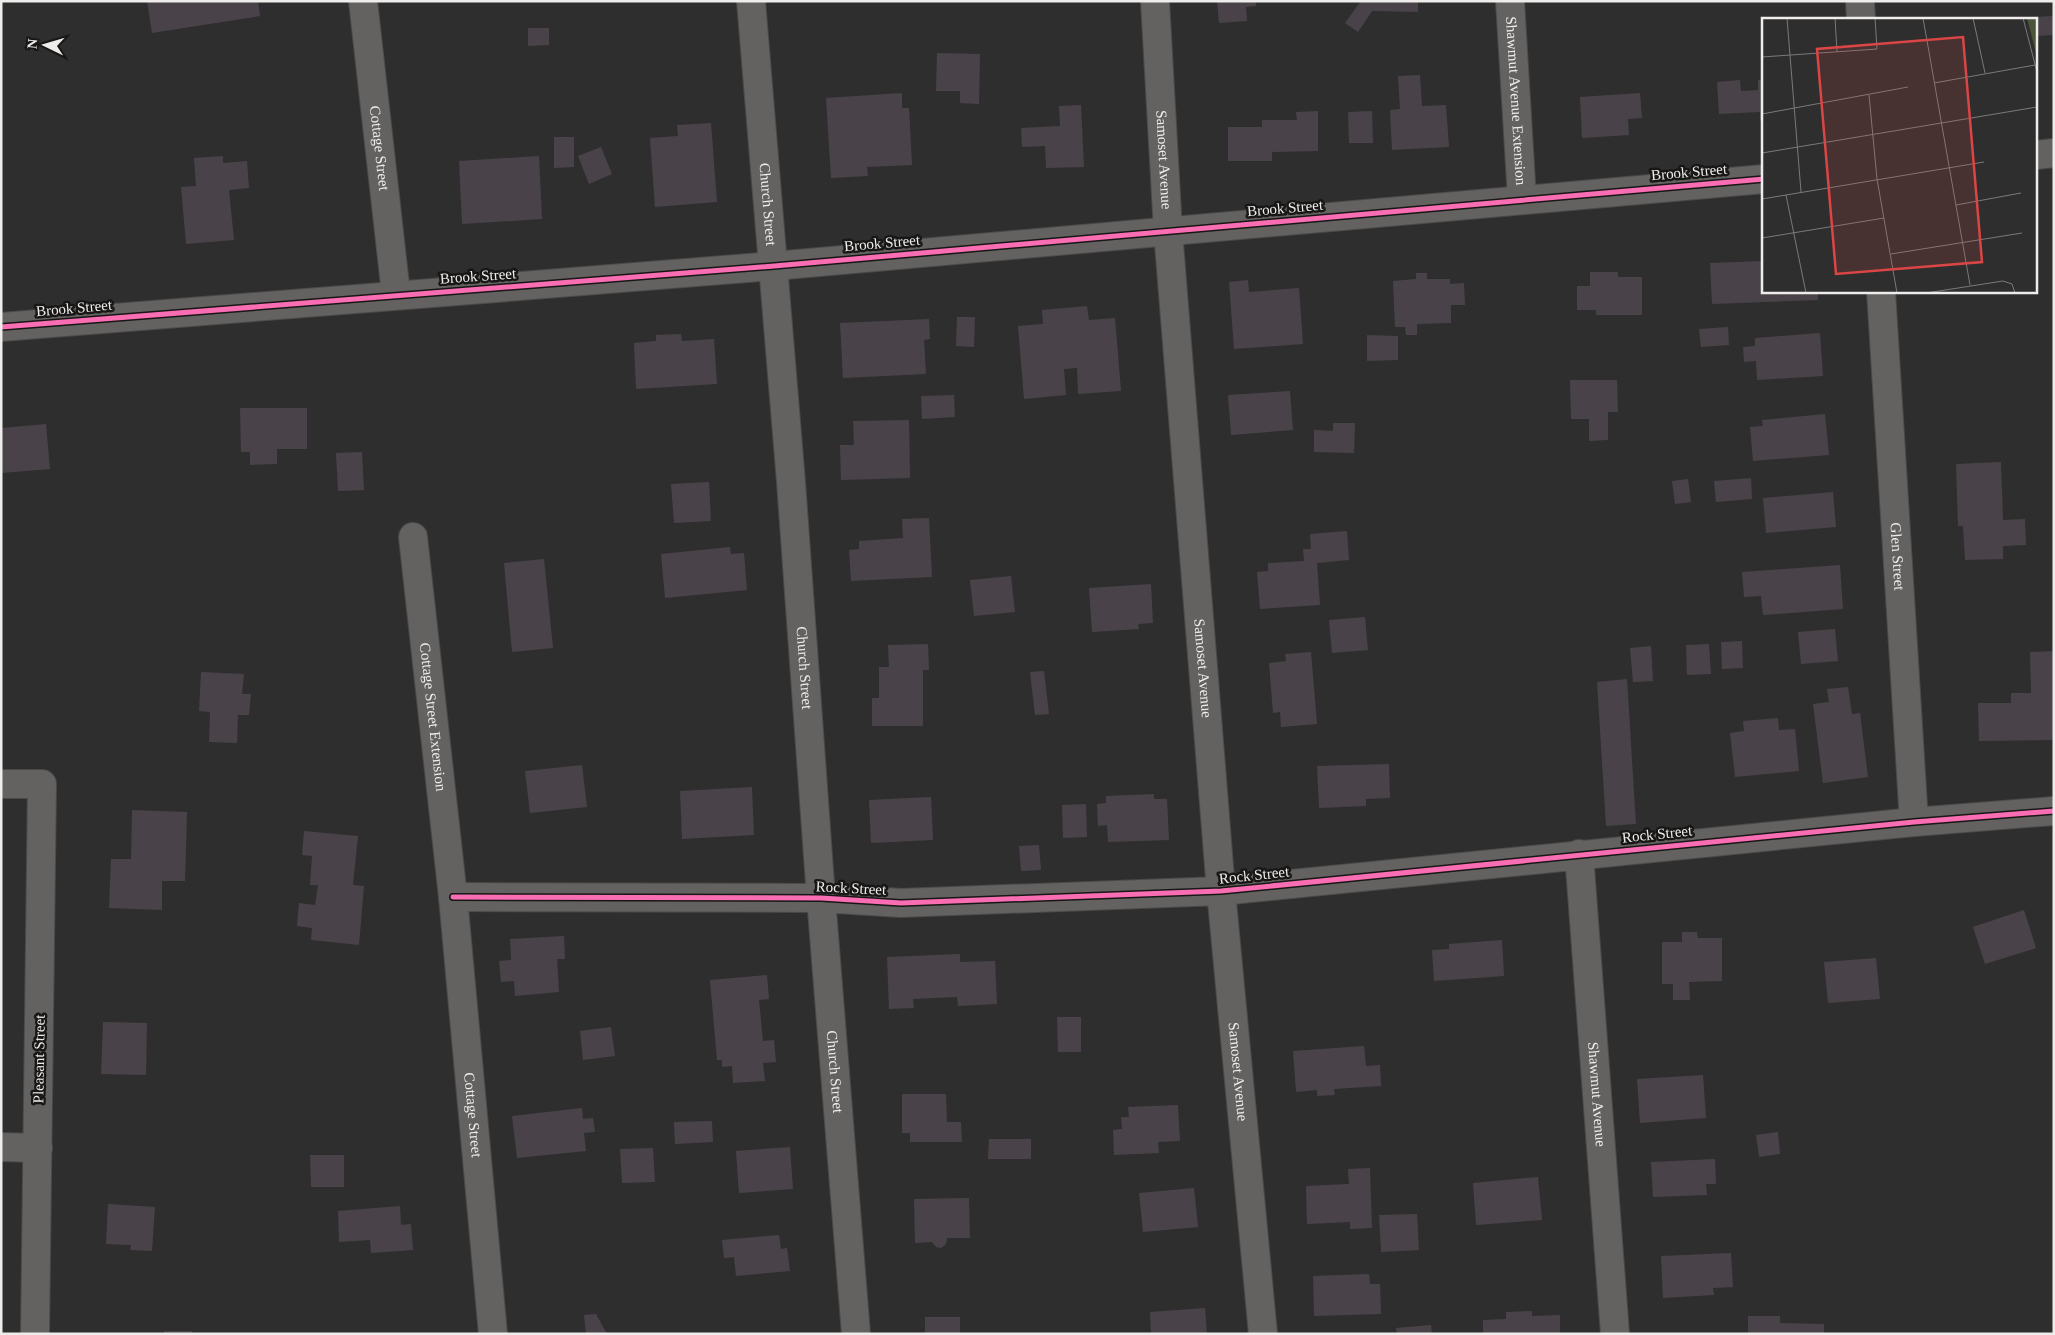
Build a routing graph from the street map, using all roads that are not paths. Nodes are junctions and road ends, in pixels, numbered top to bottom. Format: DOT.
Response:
graph roads {
  1 [pos="363,1"];
  2 [pos="751,1"];
  3 [pos="1155,1"];
  4 [pos="1510,1"];
  5 [pos="1860,1"];
  6 [pos="1861,18"];
  7 [pos="2054,153"];
  8 [pos="2038,155"];
  9 [pos="1762,179"];
  10 [pos="1522,199"];
  11 [pos="1168,231"];
  12 [pos="774,266"];
  13 [pos="1881,292"];
  14 [pos="396,294"];
  15 [pos="1,327"];
  16 [pos="413,537"];
  17 [pos="1,784"];
  18 [pos="2054,811"];
  19 [pos="1914,822"];
  20 [pos="1579,854"];
  21 [pos="1221,891"];
  22 [pos="453,897"];
  23 [pos="821,898"];
  24 [pos="1,1147"];
  25 [pos="38,1148"];
  26 [pos="35,1334"];
  27 [pos="493,1334"];
  28 [pos="856,1334"];
  29 [pos="1263,1334"];
  30 [pos="1615,1334"];
  1 -- 14 [label="street, Cottage Street"];
  2 -- 12 [label="street, Church Street"];
  3 -- 11 [label="street, Samoset Avenue"];
  4 -- 10 [label="street, Shawmut Avenue Extension"];
  5 -- 6 [label="street"];
  7 -- 8 [label="street"];
  9 -- 10 [label="street, Brook Street"];
  10 -- 11 [label="street, Brook Street"];
  11 -- 12 [label="street, Brook Street"];
  11 -- 21 [label="street, Samoset Avenue"];
  12 -- 14 [label="street, Brook Street"];
  12 -- 23 [label="street, Church Street"];
  13 -- 19 [label="street, Glen Street"];
  14 -- 15 [label="street, Brook Street"];
  16 -- 22 [label="street, Cottage Street Extension"];
  17 -- 25 [label="street, Pleasant Street"];
  18 -- 19 [label="street, Rock Street"];
  19 -- 20 [label="street, Rock Street"];
  20 -- 21 [label="street, Rock Street"];
  20 -- 30 [label="street, Shawmut Avenue"];
  21 -- 23 [label="street, Rock Street"];
  21 -- 29 [label="street, Samoset Avenue"];
  22 -- 23 [label="street, Rock Street"];
  22 -- 27 [label="street, Cottage Street"];
  23 -- 28 [label="street, Church Street"];
  24 -- 25 [label="street"];
  25 -- 26 [label="street, Pleasant Street"];
}
